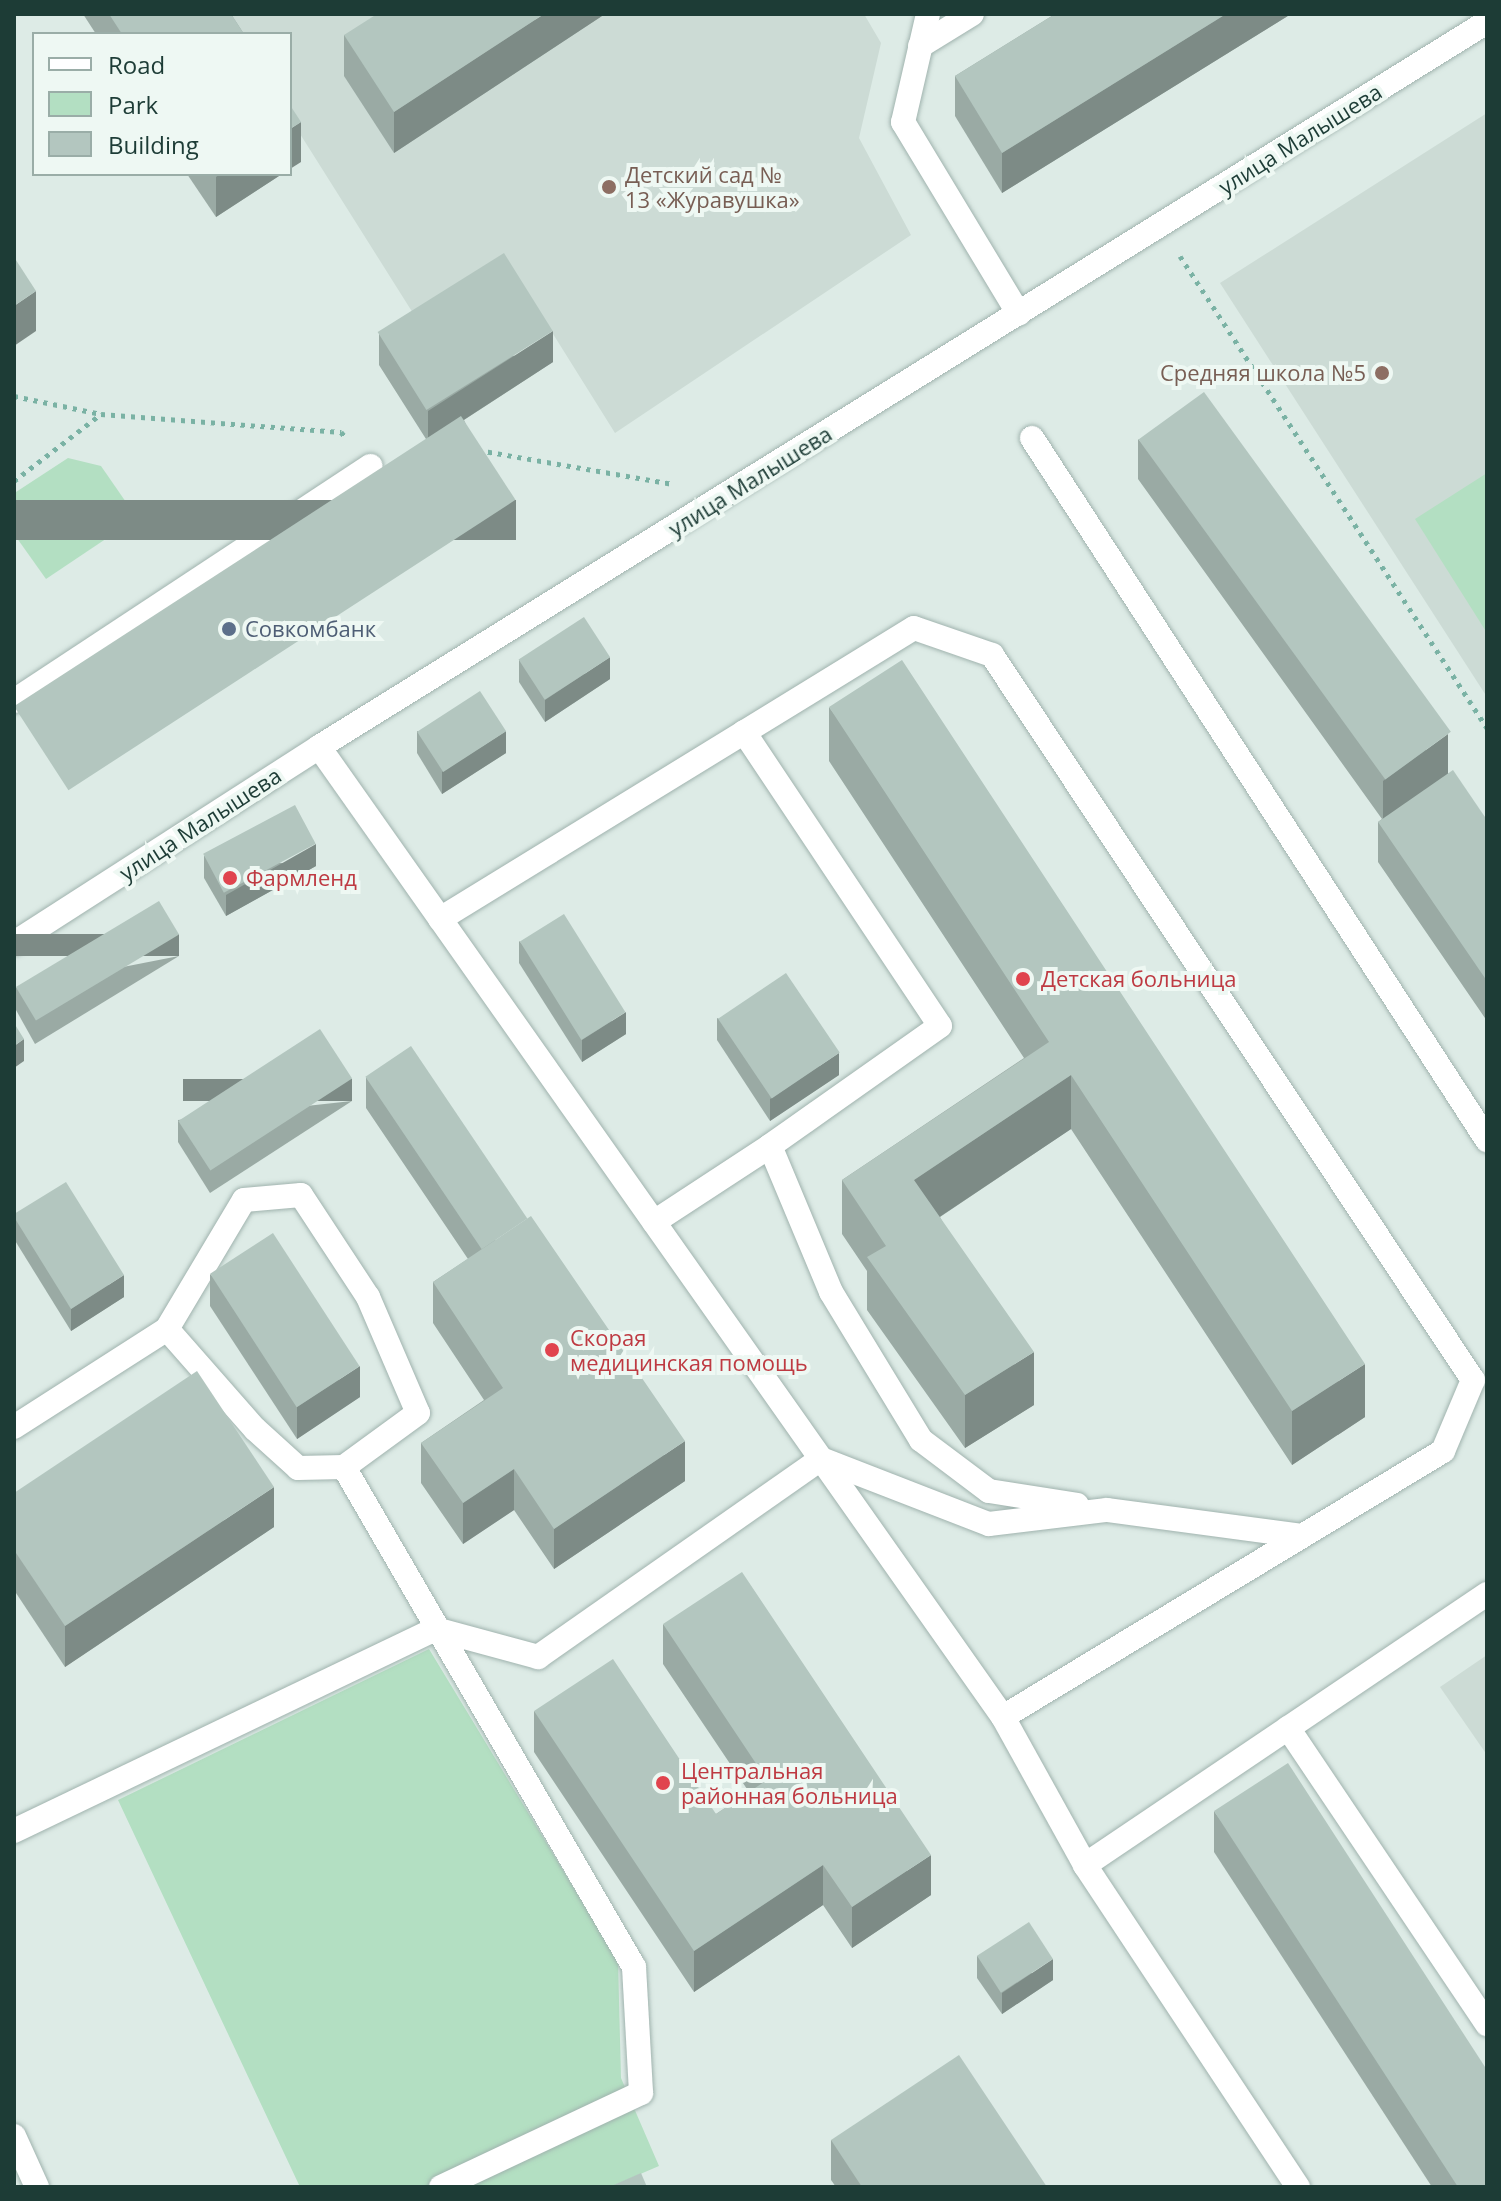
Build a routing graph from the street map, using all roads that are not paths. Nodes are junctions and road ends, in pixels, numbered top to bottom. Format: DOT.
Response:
graph roads {
  1 [pos="928,14"];
  2 [pos="972,14"];
  3 [pos="1487,22"];
  4 [pos="920,46"];
  5 [pos="1019,314"];
  6 [pos="1032,438"];
  7 [pos="370,466"];
  8 [pos="14,701"];
  9 [pos="744,732"];
  10 [pos="319,747"];
  11 [pos="440,919"];
  12 [pos="14,943"];
  13 [pos="1487,1140"];
  14 [pos="770,1146"];
  15 [pos="654,1222"];
  16 [pos="167,1329"];
  17 [pos="14,1427"];
  18 [pos="821,1459"];
  19 [pos="344,1467"];
  20 [pos="1107,1510"];
  21 [pos="1301,1536"];
  22 [pos="1487,1594"];
  23 [pos="435,1629"];
  24 [pos="1003,1717"];
  25 [pos="1288,1728"];
  26 [pos="14,1831"];
  27 [pos="1085,1865"];
  28 [pos="1487,2024"];
  29 [pos="14,2136"];
  30 [pos="37,2187"];
  31 [pos="441,2187"];
  32 [pos="1298,2187"];
  1 -- 4 [label="street"];
  2 -- 4 [label="street"];
  3 -- 5 [label="street, улица Малышева"];
  4 -- 5 [label="street"];
  5 -- 10 [label="street, улица Малышева"];
  6 -- 13 [label="street"];
  7 -- 8 [label="street"];
  9 -- 11 [label="street"];
  9 -- 14 [label="street"];
  9 -- 21 [label="street"];
  10 -- 11 [label="street"];
  10 -- 12 [label="street, улица Малышева"];
  11 -- 15 [label="street"];
  14 -- 15 [label="street"];
  14 -- 20 [label="street"];
  15 -- 18 [label="street"];
  16 -- 17 [label="street"];
  16 -- 19 [label="street"];
  16 -- 19 [label="street"];
  18 -- 20 [label="street"];
  18 -- 23 [label="street"];
  18 -- 24 [label="street"];
  19 -- 23 [label="street"];
  20 -- 21 [label="street"];
  21 -- 24 [label="street"];
  22 -- 25 [label="street"];
  23 -- 26 [label="street"];
  23 -- 31 [label="street"];
  24 -- 27 [label="street"];
  25 -- 27 [label="street"];
  25 -- 28 [label="street"];
  27 -- 32 [label="street"];
  29 -- 30 [label="street"];
}
